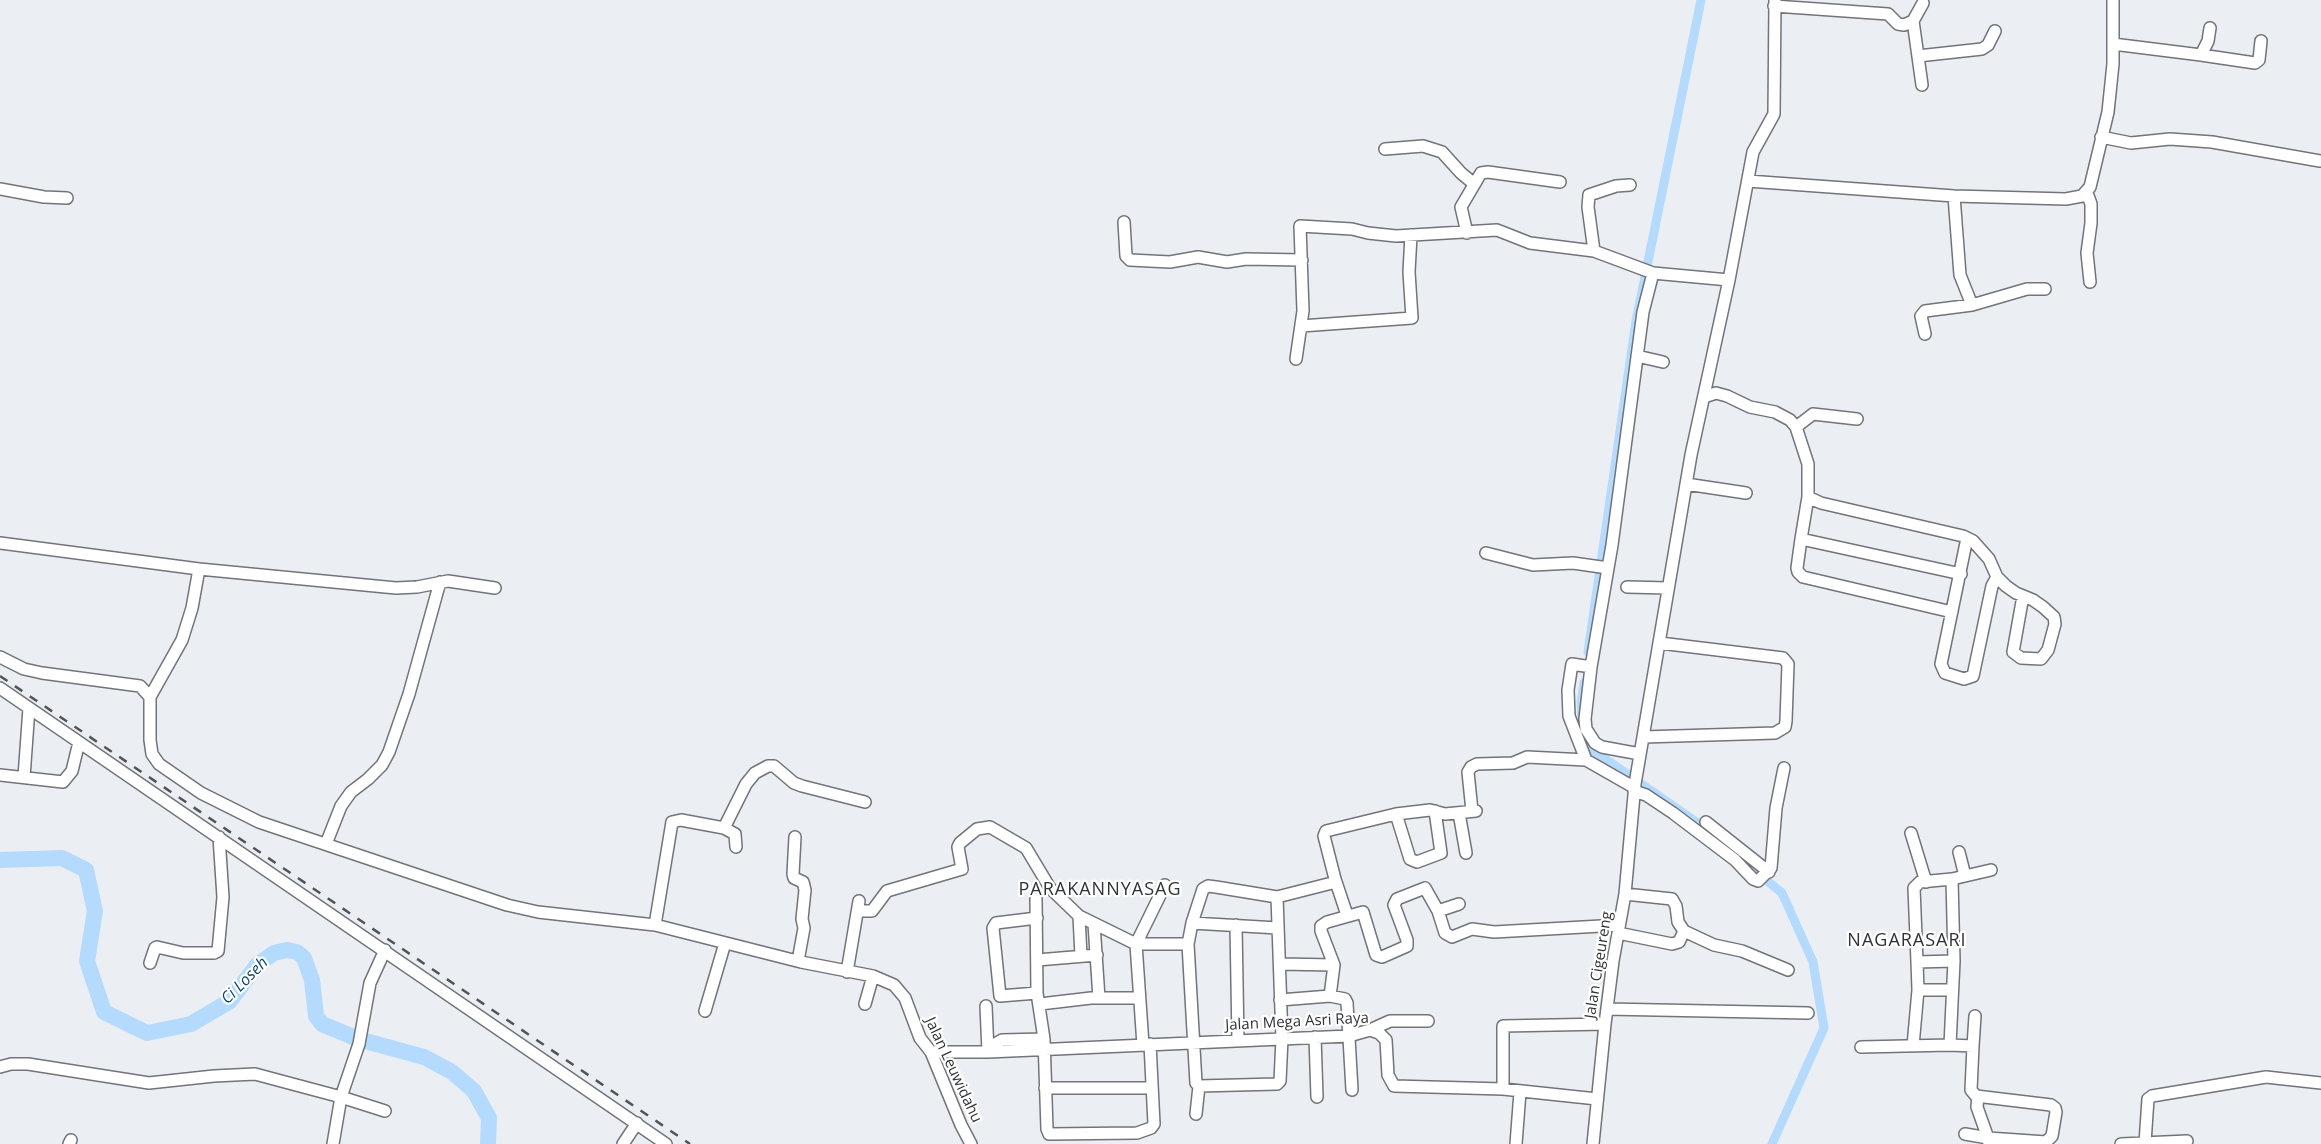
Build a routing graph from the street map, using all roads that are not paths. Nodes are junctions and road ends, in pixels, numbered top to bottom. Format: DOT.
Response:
graph roads {
  1 [pos="2113,0"];
  2 [pos="1774,3"];
  3 [pos="1923,3"];
  4 [pos="1913,21"];
  5 [pos="2210,28"];
  6 [pos="1995,32"];
  7 [pos="2262,40"];
  8 [pos="2113,44"];
  9 [pos="2201,55"];
  10 [pos="1918,56"];
  11 [pos="1922,86"];
  12 [pos="2101,137"];
  13 [pos="1385,149"];
  14 [pos="2320,161"];
  15 [pos="1748,181"];
  16 [pos="1560,182"];
  17 [pos="1473,183"];
  18 [pos="1630,185"];
  19 [pos="0,189"];
  20 [pos="2087,193"];
  21 [pos="1954,196"];
  22 [pos="67,198"];
  23 [pos="1124,222"];
  24 [pos="1467,233"];
  25 [pos="1411,234"];
  26 [pos="1594,251"];
  27 [pos="1302,260"];
  28 [pos="1649,271"];
  29 [pos="1729,280"];
  30 [pos="2090,282"];
  31 [pos="2045,289"];
  32 [pos="1972,305"];
  33 [pos="1300,326"];
  34 [pos="1925,334"];
  35 [pos="1638,356"];
  36 [pos="1296,359"];
  37 [pos="1663,362"];
  38 [pos="1704,397"];
  39 [pos="1857,419"];
  40 [pos="1796,427"];
  41 [pos="1686,484"];
  42 [pos="1746,493"];
  43 [pos="1808,496"];
  44 [pos="1967,538"];
  45 [pos="1801,539"];
  46 [pos="0,543"];
  47 [pos="1486,553"];
  48 [pos="1601,567"];
  49 [pos="199,569"];
  50 [pos="1961,574"];
  51 [pos="1997,577"];
  52 [pos="440,582"];
  53 [pos="1627,587"];
  54 [pos="495,588"];
  55 [pos="1668,588"];
  56 [pos="2023,596"];
  57 [pos="1952,612"];
  58 [pos="1660,643"];
  59 [pos="0,657"];
  60 [pos="1585,665"];
  61 [pos="0,688"];
  62 [pos="150,697"];
  63 [pos="30,708"];
  64 [pos="1643,737"];
  65 [pos="79,742"];
  66 [pos="1640,754"];
  67 [pos="1586,760"];
  68 [pos="1784,768"];
  69 [pos="0,774"];
  70 [pos="24,777"];
  71 [pos="1636,784"];
  72 [pos="865,802"];
  73 [pos="1435,811"];
  74 [pos="1459,813"];
  75 [pos="1396,814"];
  76 [pos="1706,822"];
  77 [pos="724,828"];
  78 [pos="1911,833"];
  79 [pos="219,837"];
  80 [pos="795,837"];
  81 [pos="326,844"];
  82 [pos="736,847"];
  83 [pos="1959,852"];
  84 [pos="1466,853"];
  85 [pos="1991,870"];
  86 [pos="1766,875"];
  87 [pos="1965,876"];
  88 [pos="1952,879"];
  89 [pos="1336,882"];
  90 [pos="1926,882"];
  91 [pos="1165,885"];
  92 [pos="1625,894"];
  93 [pos="1277,897"];
  94 [pos="1036,899"];
  95 [pos="1459,904"];
  96 [pos="1438,911"];
  97 [pos="1347,915"];
  98 [pos="1079,916"];
  99 [pos="1037,918"];
  100 [pos="1192,923"];
  101 [pos="1094,924"];
  102 [pos="655,925"];
  103 [pos="1236,925"];
  104 [pos="1278,928"];
  105 [pos="1619,929"];
  106 [pos="1684,931"];
  107 [pos="725,943"];
  108 [pos="1136,944"];
  109 [pos="1188,944"];
  110 [pos="385,950"];
  111 [pos="1097,955"];
  112 [pos="1081,956"];
  113 [pos="1037,960"];
  114 [pos="1954,961"];
  115 [pos="798,962"];
  116 [pos="1916,962"];
  117 [pos="150,963"];
  118 [pos="1280,964"];
  119 [pos="1334,965"];
  120 [pos="1788,970"];
  121 [pos="847,972"];
  122 [pos="873,976"];
  123 [pos="1918,990"];
  124 [pos="1952,990"];
  125 [pos="1330,996"];
  126 [pos="1038,998"];
  127 [pos="1099,998"];
  128 [pos="1139,998"];
  129 [pos="1280,1000"];
  130 [pos="865,1004"];
  131 [pos="986,1006"];
  132 [pos="1607,1009"];
  133 [pos="705,1011"];
  134 [pos="1808,1013"];
  135 [pos="1975,1016"];
  136 [pos="1428,1021"];
  137 [pos="1604,1024"];
  138 [pos="1370,1030"];
  139 [pos="1349,1036"];
  140 [pos="1315,1037"];
  141 [pos="1282,1039"];
  142 [pos="1238,1041"];
  143 [pos="1194,1042"];
  144 [pos="1044,1044"];
  145 [pos="1146,1045"];
  146 [pos="1950,1045"];
  147 [pos="1913,1046"];
  148 [pos="1972,1046"];
  149 [pos="1861,1047"];
  150 [pos="931,1052"];
  151 [pos="991,1052"];
  152 [pos="0,1067"];
  153 [pos="2321,1082"];
  154 [pos="1199,1086"];
  155 [pos="1045,1088"];
  156 [pos="1152,1088"];
  157 [pos="1503,1089"];
  158 [pos="1352,1090"];
  159 [pos="1520,1092"];
  160 [pos="1978,1096"];
  161 [pos="341,1097"];
  162 [pos="1317,1097"];
  163 [pos="1597,1099"];
  164 [pos="385,1111"];
  165 [pos="1196,1114"];
  166 [pos="636,1123"];
  167 [pos="1965,1134"];
  168 [pos="1988,1141"];
  169 [pos="2187,1141"];
  170 [pos="2146,1143"];
  171 [pos="333,1144"];
  172 [pos="623,1144"];
  173 [pos="666,1144"];
  174 [pos="971,1144"];
  175 [pos="1516,1144"];
  176 [pos="1593,1144"];
  177 [pos="2121,1144"];
  1 -- 8 [label="street"];
  2 -- 4 [label="street"];
  2 -- 15 [label="street, Jalan Cigeureng"];
  3 -- 4 [label="street"];
  4 -- 10 [label="street"];
  5 -- 9 [label="street"];
  6 -- 10 [label="street"];
  7 -- 9 [label="street"];
  8 -- 9 [label="street"];
  8 -- 12 [label="street"];
  10 -- 11 [label="street"];
  12 -- 14 [label="street"];
  12 -- 20 [label="street"];
  13 -- 17 [label="street"];
  15 -- 21 [label="street"];
  15 -- 29 [label="street, Jalan Cigeureng"];
  16 -- 17 [label="street"];
  17 -- 24 [label="street"];
  18 -- 26 [label="street"];
  19 -- 22 [label="street"];
  20 -- 21 [label="street"];
  20 -- 30 [label="street"];
  21 -- 32 [label="street"];
  23 -- 27 [label="street"];
  24 -- 25 [label="street"];
  24 -- 26 [label="street"];
  25 -- 27 [label="street"];
  25 -- 33 [label="street"];
  26 -- 28 [label="street"];
  27 -- 33 [label="street"];
  28 -- 29 [label="street"];
  28 -- 35 [label="street"];
  29 -- 38 [label="street, Jalan Cigeureng"];
  31 -- 32 [label="street"];
  32 -- 34 [label="street"];
  33 -- 36 [label="street"];
  35 -- 37 [label="street"];
  35 -- 48 [label="street"];
  38 -- 40 [label="street"];
  38 -- 41 [label="street, Jalan Cigeureng"];
  39 -- 40 [label="street"];
  40 -- 43 [label="street"];
  41 -- 42 [label="street"];
  41 -- 55 [label="street, Jalan Cigeureng"];
  43 -- 44 [label="street"];
  43 -- 45 [label="street"];
  44 -- 50 [label="street"];
  44 -- 51 [label="street"];
  45 -- 50 [label="street"];
  45 -- 57 [label="street"];
  46 -- 49 [label="street"];
  47 -- 48 [label="street"];
  48 -- 60 [label="street"];
  49 -- 52 [label="street"];
  49 -- 62 [label="street"];
  50 -- 57 [label="street"];
  51 -- 56 [label="street"];
  51 -- 57 [label="street"];
  52 -- 54 [label="street"];
  52 -- 81 [label="street"];
  53 -- 55 [label="street"];
  55 -- 58 [label="street, Jalan Cigeureng"];
  56 -- 56 [label="street"];
  58 -- 64 [label="street, Jalan Cigeureng"];
  58 -- 64 [label="street"];
  59 -- 62 [label="street"];
  60 -- 66 [label="street"];
  60 -- 67 [label="street"];
  61 -- 63 [label="street"];
  62 -- 81 [label="street, Jalan Leuwidahu"];
  63 -- 65 [label="street"];
  63 -- 70 [label="street"];
  64 -- 66 [label="street, Jalan Cigeureng"];
  65 -- 70 [label="street"];
  65 -- 79 [label="street"];
  66 -- 71 [label="street, Jalan Cigeureng"];
  67 -- 71 [label="street"];
  67 -- 74 [label="street"];
  68 -- 86 [label="street"];
  69 -- 70 [label="street"];
  71 -- 86 [label="street"];
  71 -- 92 [label="street, Jalan Cigeureng"];
  72 -- 77 [label="street"];
  73 -- 74 [label="street"];
  73 -- 75 [label="street"];
  73 -- 75 [label="street"];
  74 -- 84 [label="street"];
  75 -- 89 [label="street"];
  76 -- 86 [label="street"];
  77 -- 82 [label="street"];
  77 -- 102 [label="street"];
  78 -- 90 [label="street"];
  79 -- 110 [label="street"];
  79 -- 117 [label="street"];
  80 -- 115 [label="street"];
  81 -- 102 [label="street, Jalan Leuwidahu"];
  83 -- 87 [label="street"];
  85 -- 87 [label="street"];
  87 -- 88 [label="street"];
  88 -- 90 [label="street"];
  88 -- 114 [label="street"];
  89 -- 93 [label="street"];
  89 -- 97 [label="street"];
  90 -- 116 [label="street"];
  91 -- 108 [label="street"];
  92 -- 105 [label="street, Jalan Cigeureng"];
  92 -- 106 [label="street"];
  93 -- 100 [label="street"];
  93 -- 104 [label="street"];
  94 -- 99 [label="street"];
  95 -- 96 [label="street"];
  96 -- 97 [label="street"];
  96 -- 105 [label="street"];
  97 -- 119 [label="street"];
  98 -- 101 [label="street"];
  98 -- 112 [label="street"];
  98 -- 121 [label="street"];
  99 -- 113 [label="street"];
  99 -- 126 [label="street"];
  100 -- 103 [label="street"];
  100 -- 109 [label="street"];
  101 -- 108 [label="street"];
  101 -- 111 [label="street"];
  102 -- 107 [label="street, Jalan Leuwidahu"];
  103 -- 104 [label="street"];
  103 -- 142 [label="street"];
  104 -- 118 [label="street"];
  105 -- 106 [label="street"];
  105 -- 132 [label="street, Jalan Cigeureng"];
  106 -- 120 [label="street"];
  107 -- 115 [label="street, Jalan Leuwidahu"];
  107 -- 133 [label="street"];
  108 -- 109 [label="street"];
  108 -- 128 [label="street"];
  109 -- 143 [label="street"];
  110 -- 161 [label="street"];
  110 -- 166 [label="street"];
  111 -- 112 [label="street"];
  111 -- 127 [label="street"];
  112 -- 113 [label="street"];
  113 -- 126 [label="street"];
  114 -- 116 [label="street"];
  114 -- 124 [label="street"];
  115 -- 121 [label="street, Jalan Leuwidahu"];
  116 -- 123 [label="street"];
  118 -- 119 [label="street"];
  118 -- 129 [label="street"];
  119 -- 125 [label="street"];
  121 -- 122 [label="street, Jalan Leuwidahu"];
  122 -- 130 [label="street"];
  122 -- 150 [label="street, Jalan Leuwidahu"];
  123 -- 124 [label="street"];
  123 -- 147 [label="street"];
  124 -- 146 [label="street"];
  125 -- 129 [label="street"];
  125 -- 139 [label="street"];
  126 -- 127 [label="street"];
  126 -- 144 [label="street"];
  127 -- 128 [label="street"];
  128 -- 145 [label="street"];
  129 -- 141 [label="street"];
  131 -- 151 [label="street"];
  132 -- 134 [label="street"];
  132 -- 137 [label="street, Jalan Cigeureng"];
  135 -- 148 [label="street"];
  136 -- 138 [label="street"];
  137 -- 157 [label="street"];
  137 -- 163 [label="street, Jalan Cigeureng"];
  138 -- 139 [label="street, Jalan Mega Asri Raya"];
  138 -- 157 [label="street, Jalan Mega Asri Raya"];
  139 -- 140 [label="street, Jalan Mega Asri Raya"];
  139 -- 158 [label="street"];
  140 -- 141 [label="street, Jalan Mega Asri Raya"];
  140 -- 162 [label="street"];
  141 -- 142 [label="street, Jalan Mega Asri Raya"];
  141 -- 154 [label="street"];
  142 -- 143 [label="street, Jalan Mega Asri Raya"];
  143 -- 145 [label="street, Jalan Mega Asri Raya"];
  143 -- 154 [label="street"];
  144 -- 145 [label="street, Jalan Mega Asri Raya"];
  144 -- 151 [label="street, Jalan Mega Asri Raya"];
  144 -- 155 [label="street"];
  145 -- 156 [label="street"];
  146 -- 147 [label="street"];
  146 -- 148 [label="street"];
  147 -- 149 [label="street"];
  148 -- 160 [label="street"];
  150 -- 151 [label="street, Jalan Mega Asri Raya"];
  150 -- 174 [label="street, Jalan Leuwidahu"];
  152 -- 161 [label="street"];
  153 -- 170 [label="street"];
  154 -- 165 [label="street"];
  155 -- 156 [label="street"];
  155 -- 156 [label="street"];
  157 -- 159 [label="street, Jalan Mega Asri Raya"];
  159 -- 163 [label="street, Jalan Mega Asri Raya"];
  159 -- 175 [label="street"];
  160 -- 168 [label="street"];
  160 -- 168 [label="street"];
  161 -- 164 [label="street"];
  161 -- 171 [label="street"];
  163 -- 176 [label="street, Jalan Cigeureng"];
  166 -- 172 [label="street"];
  166 -- 173 [label="street"];
  167 -- 168 [label="street"];
  169 -- 170 [label="street"];
  170 -- 177 [label="street"];
}
